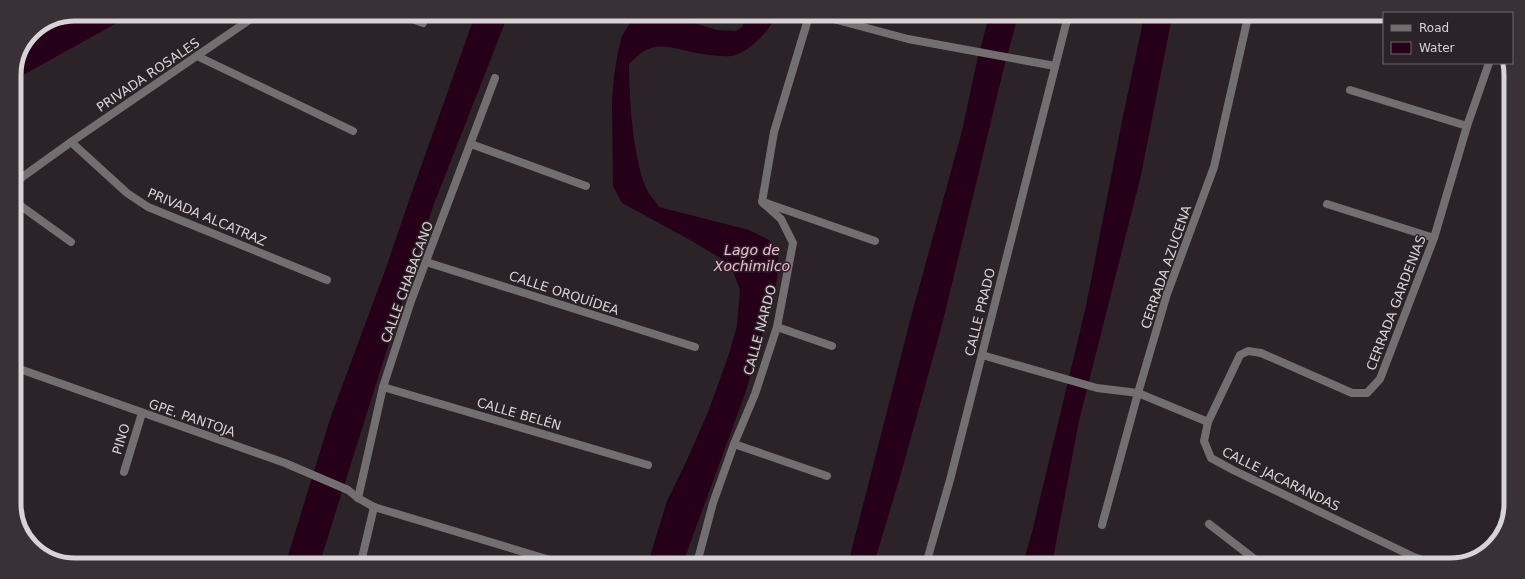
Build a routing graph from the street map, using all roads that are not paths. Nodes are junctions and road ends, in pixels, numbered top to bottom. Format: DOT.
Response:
graph roads {
  1 [pos="248,21"];
  2 [pos="418,21"];
  3 [pos="808,21"];
  4 [pos="841,21"];
  5 [pos="1067,21"];
  6 [pos="1247,21"];
  7 [pos="423,23"];
  8 [pos="197,56"];
  9 [pos="1489,64"];
  10 [pos="1055,66"];
  11 [pos="495,78"];
  12 [pos="1350,90"];
  13 [pos="1467,126"];
  14 [pos="353,131"];
  15 [pos="71,142"];
  16 [pos="471,144"];
  17 [pos="21,178"];
  18 [pos="586,186"];
  19 [pos="762,202"];
  20 [pos="1327,204"];
  21 [pos="21,206"];
  22 [pos="1434,238"];
  23 [pos="875,241"];
  24 [pos="71,242"];
  25 [pos="426,262"];
  26 [pos="327,280"];
  27 [pos="777,327"];
  28 [pos="832,346"];
  29 [pos="695,347"];
  30 [pos="982,355"];
  31 [pos="21,370"];
  32 [pos="383,387"];
  33 [pos="1138,392"];
  34 [pos="142,413"];
  35 [pos="1208,422"];
  36 [pos="734,444"];
  37 [pos="648,465"];
  38 [pos="124,472"];
  39 [pos="827,476"];
  40 [pos="358,498"];
  41 [pos="374,507"];
  42 [pos="1209,524"];
  43 [pos="1102,525"];
  44 [pos="361,558"];
  45 [pos="543,558"];
  46 [pos="698,558"];
  47 [pos="928,558"];
  48 [pos="1254,558"];
  49 [pos="1419,558"];
  1 -- 8 [label="street, PRIVADA ROSALES"];
  2 -- 7 [label="street"];
  3 -- 19 [label="street"];
  4 -- 10 [label="street"];
  5 -- 10 [label="street, CALLE PRADO"];
  6 -- 33 [label="street, CERRADA AZUCENA"];
  8 -- 14 [label="street"];
  8 -- 15 [label="street, PRIVADA ROSALES"];
  9 -- 13 [label="street, CERRADA GARDENIAS"];
  10 -- 30 [label="street, CALLE PRADO"];
  11 -- 16 [label="street, CALLE CHABACANO"];
  12 -- 13 [label="street"];
  13 -- 22 [label="street, CERRADA GARDENIAS"];
  15 -- 17 [label="street, PRIVADA ROSALES"];
  15 -- 26 [label="street, PRIVADA ALCATRAZ"];
  16 -- 18 [label="street"];
  16 -- 25 [label="street, CALLE CHABACANO"];
  19 -- 23 [label="street"];
  19 -- 27 [label="street, CALLE NARDO"];
  20 -- 22 [label="street"];
  21 -- 24 [label="street"];
  22 -- 35 [label="street, CERRADA GARDENIAS"];
  25 -- 29 [label="street, CALLE ORQUÍDEA"];
  25 -- 32 [label="street, CALLE CHABACANO"];
  27 -- 28 [label="street"];
  27 -- 36 [label="street, CALLE NARDO"];
  30 -- 33 [label="street"];
  30 -- 47 [label="street, CALLE PRADO"];
  31 -- 34 [label="street, GPE. PANTOJA"];
  32 -- 37 [label="street, CALLE BELÉN"];
  32 -- 40 [label="street, CALLE CHABACANO"];
  33 -- 35 [label="street"];
  33 -- 43 [label="street, CERRADA AZUCENA"];
  34 -- 38 [label="street, PINO"];
  34 -- 40 [label="street, GPE. PANTOJA"];
  35 -- 49 [label="street, CALLE JACARANDAS"];
  36 -- 39 [label="street"];
  36 -- 46 [label="street, CALLE NARDO"];
  40 -- 41 [label="street, GPE. PANTOJA"];
  41 -- 44 [label="street"];
  41 -- 45 [label="street, GPE. PANTOJA"];
  42 -- 48 [label="street"];
}
